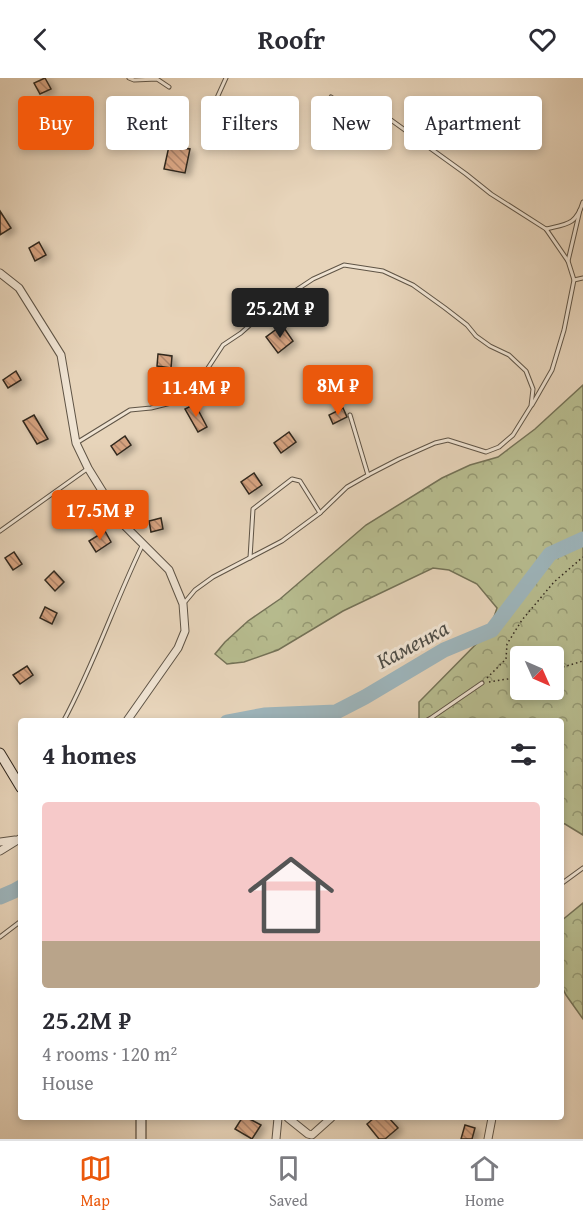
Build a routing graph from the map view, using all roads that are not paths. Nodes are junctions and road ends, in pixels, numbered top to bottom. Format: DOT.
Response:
graph roads {
  1 [pos="129,78"];
  2 [pos="226,78"];
  3 [pos="169,87"];
  4 [pos="218,96"];
  5 [pos="392,121"];
  6 [pos="583,202"];
  7 [pos="580,210"];
  8 [pos="546,229"];
  9 [pos="568,261"];
  10 [pos="0,273"];
  11 [pos="583,278"];
  12 [pos="574,280"];
  13 [pos="531,406"];
  14 [pos="350,415"];
  15 [pos="76,443"];
  16 [pos="88,468"];
  17 [pos="368,475"];
  18 [pos="320,513"];
  19 [pos="0,531"];
  20 [pos="143,544"];
  21 [pos="250,558"];
  22 [pos="183,604"];
  23 [pos="482,683"];
  24 [pos="65,718"];
  25 [pos="129,718"];
  26 [pos="431,718"];
  27 [pos="0,753"];
  28 [pos="18,783"];
  29 [pos="18,838"];
  30 [pos="18,839"];
  31 [pos="0,842"];
  32 [pos="0,851"];
  33 [pos="583,868"];
  34 [pos="564,882"];
  35 [pos="18,923"];
  36 [pos="0,937"];
  37 [pos="141,1120"];
  38 [pos="278,1120"];
  39 [pos="290,1120"];
  40 [pos="329,1120"];
  41 [pos="492,1120"];
  42 [pos="311,1137"];
  43 [pos="141,1139"];
  44 [pos="276,1139"];
  45 [pos="488,1139"];
  1 -- 3 [label="lane"];
  2 -- 4 [label="lane"];
  5 -- 8 [label="lane"];
  6 -- 7 [label="lane"];
  7 -- 8 [label="lane"];
  7 -- 9 [label="lane"];
  8 -- 9 [label="lane"];
  9 -- 12 [label="lane"];
  10 -- 15 [label="street"];
  11 -- 12 [label="lane"];
  12 -- 13 [label="lane"];
  13 -- 15 [label="lane"];
  13 -- 17 [label="lane"];
  14 -- 17 [label="lane"];
  15 -- 16 [label="street"];
  16 -- 19 [label="lane"];
  16 -- 20 [label="street"];
  17 -- 18 [label="lane"];
  18 -- 21 [label="lane"];
  18 -- 21 [label="lane"];
  20 -- 22 [label="street"];
  20 -- 24 [label="lane"];
  21 -- 22 [label="lane"];
  22 -- 25 [label="street"];
  23 -- 26 [label="lane"];
  27 -- 28 [label="main road"];
  29 -- 31 [label="street"];
  30 -- 32 [label="street"];
  33 -- 34 [label="lane"];
  35 -- 36 [label="lane"];
  37 -- 43 [label="main road"];
  38 -- 44 [label="street"];
  39 -- 42 [label="street"];
  40 -- 42 [label="street"];
  41 -- 45 [label="street"];
}
